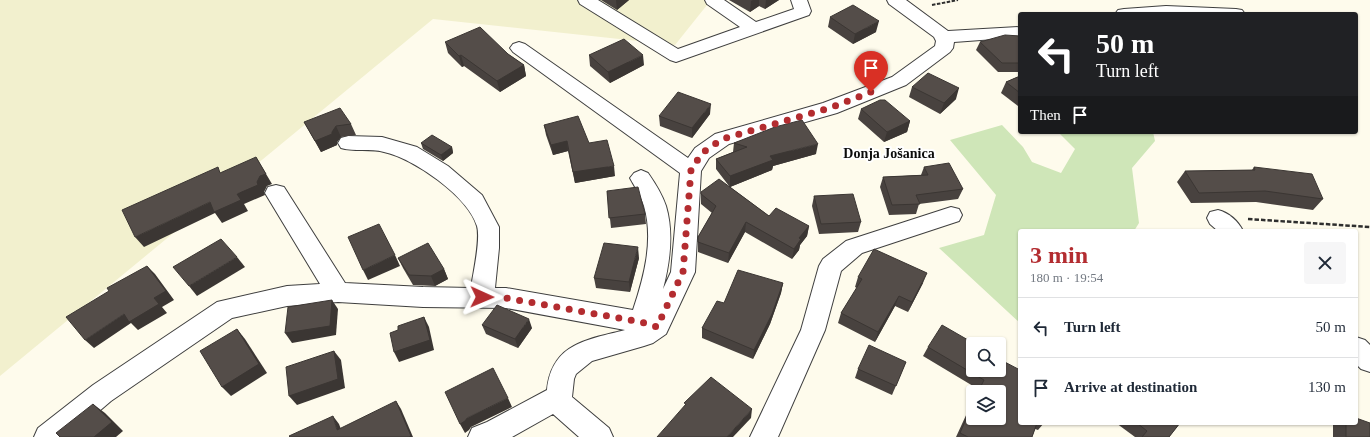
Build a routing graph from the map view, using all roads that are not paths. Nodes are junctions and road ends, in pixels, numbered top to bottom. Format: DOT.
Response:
graph roads {
  1 [pos="586,0"];
  2 [pos="713,0"];
  3 [pos="799,0"];
  4 [pos="895,0"];
  5 [pos="1141,12"];
  6 [pos="1218,12"];
  7 [pos="753,28"];
  8 [pos="938,32"];
  9 [pos="1018,32"];
  10 [pos="519,48"];
  11 [pos="348,143"];
  12 [pos="691,170"];
  13 [pos="642,178"];
  14 [pos="276,193"];
  15 [pos="951,215"];
  16 [pos="338,292"];
  17 [pos="482,297"];
  18 [pos="649,325"];
  19 [pos="1358,350"];
  20 [pos="1370,361"];
  21 [pos="559,397"];
  22 [pos="48,437"];
  23 [pos="482,437"];
  24 [pos="599,437"];
  25 [pos="764,437"];
  1 -- 7 [label="street"];
  2 -- 7 [label="street"];
  3 -- 7 [label="street"];
  4 -- 8 [label="street"];
  5 -- 6 [label="street"];
  8 -- 9 [label="street"];
  8 -- 12 [label="street"];
  10 -- 12 [label="street"];
  11 -- 17 [label="street"];
  12 -- 18 [label="street"];
  13 -- 18 [label="street"];
  14 -- 16 [label="street"];
  15 -- 25 [label="street"];
  16 -- 17 [label="street"];
  16 -- 22 [label="street"];
  17 -- 18 [label="street"];
  18 -- 21 [label="street"];
  19 -- 20 [label="street"];
  21 -- 23 [label="street"];
  21 -- 24 [label="street"];
}
